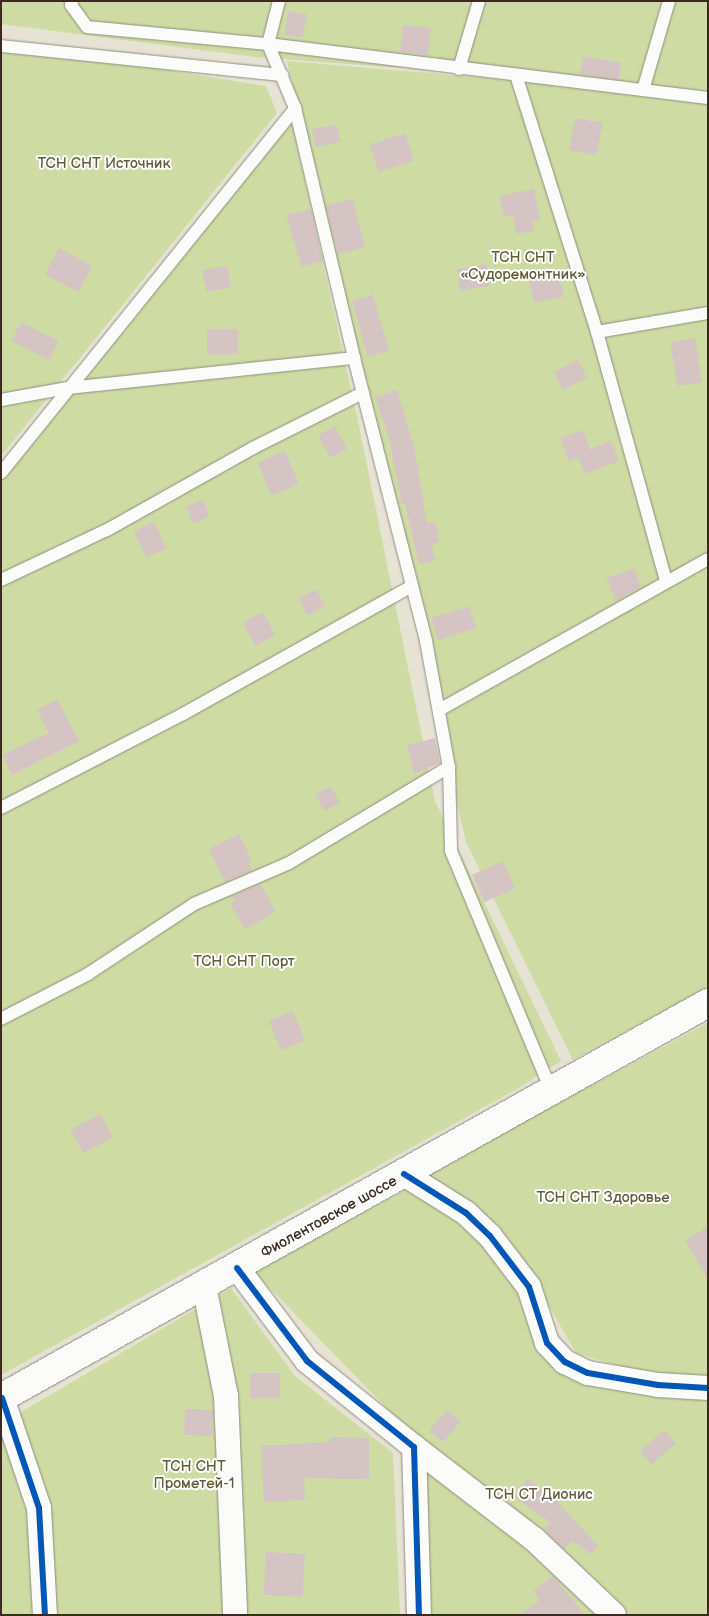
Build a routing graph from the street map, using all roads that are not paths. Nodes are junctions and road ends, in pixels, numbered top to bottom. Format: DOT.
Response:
graph roads {
  1 [pos="72,1"];
  2 [pos="279,1"];
  3 [pos="479,1"];
  4 [pos="668,1"];
  5 [pos="268,44"];
  6 [pos="1,46"];
  7 [pos="459,69"];
  8 [pos="283,74"];
  9 [pos="516,75"];
  10 [pos="643,90"];
  11 [pos="708,98"];
  12 [pos="295,108"];
  13 [pos="708,312"];
  14 [pos="597,332"];
  15 [pos="354,358"];
  16 [pos="68,388"];
  17 [pos="362,393"];
  18 [pos="1,400"];
  19 [pos="1,473"];
  20 [pos="708,559"];
  21 [pos="1,580"];
  22 [pos="666,581"];
  23 [pos="412,586"];
  24 [pos="439,710"];
  25 [pos="449,767"];
  26 [pos="1,808"];
  27 [pos="708,1003"];
  28 [pos="1,1019"];
  29 [pos="552,1092"];
  30 [pos="404,1174"];
  31 [pos="237,1268"];
  32 [pos="204,1286"];
  33 [pos="708,1388"];
  34 [pos="1,1398"];
  35 [pos="414,1447"];
  36 [pos="45,1615"];
  37 [pos="235,1615"];
  38 [pos="419,1615"];
  39 [pos="614,1615"];
  1 -- 5 [label="lane"];
  2 -- 5 [label="lane"];
  3 -- 7 [label="lane"];
  4 -- 10 [label="lane"];
  5 -- 7 [label="lane"];
  5 -- 8 [label="lane"];
  6 -- 8 [label="lane"];
  7 -- 9 [label="lane"];
  8 -- 12 [label="lane"];
  9 -- 10 [label="lane"];
  9 -- 14 [label="lane"];
  10 -- 11 [label="lane"];
  12 -- 15 [label="lane"];
  12 -- 16 [label="lane"];
  13 -- 14 [label="lane"];
  14 -- 22 [label="lane"];
  15 -- 16 [label="lane"];
  15 -- 17 [label="lane"];
  16 -- 18 [label="lane"];
  16 -- 19 [label="lane"];
  17 -- 21 [label="lane"];
  17 -- 23 [label="lane"];
  20 -- 22 [label="lane"];
  22 -- 24 [label="lane"];
  23 -- 24 [label="lane"];
  23 -- 26 [label="lane"];
  24 -- 25 [label="lane"];
  25 -- 28 [label="lane"];
  25 -- 29 [label="lane"];
  27 -- 29 [label="main road, Фиолентовское шоссе"];
  29 -- 30 [label="main road, Фиолентовское шоссе"];
  30 -- 31 [label="main road, Фиолентовское шоссе"];
  30 -- 33 [label="street"];
  31 -- 32 [label="main road, Фиолентовское шоссе"];
  31 -- 35 [label="street"];
  32 -- 34 [label="main road, Фиолентовское шоссе"];
  32 -- 37 [label="street"];
  34 -- 36 [label="street"];
  35 -- 38 [label="street"];
  35 -- 39 [label="street"];
}
